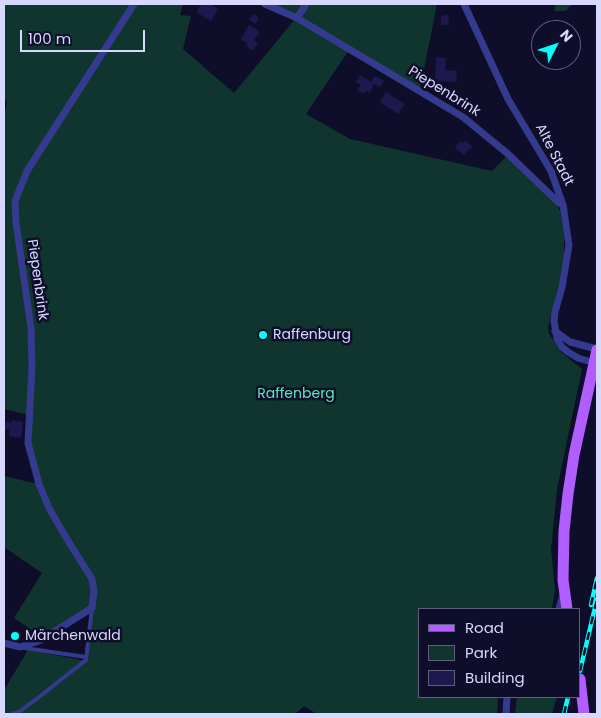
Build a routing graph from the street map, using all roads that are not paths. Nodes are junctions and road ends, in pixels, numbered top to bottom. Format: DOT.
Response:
graph roads {
  1 [pos="134,4"];
  2 [pos="265,4"];
  3 [pos="306,4"];
  4 [pos="464,4"];
  5 [pos="296,18"];
  6 [pos="564,205"];
  7 [pos="555,330"];
  8 [pos="597,350"];
  9 [pos="595,364"];
  10 [pos="565,590"];
  11 [pos="92,608"];
  12 [pos="559,608"];
  13 [pos="567,608"];
  14 [pos="4,643"];
  15 [pos="20,647"];
  16 [pos="86,657"];
  17 [pos="581,696"];
  18 [pos="507,698"];
  19 [pos="12,714"];
  20 [pos="506,714"];
  21 [pos="584,714"];
  1 -- 11 [label="street, Piepenbrink"];
  2 -- 5 [label="street, Piepenbrink"];
  3 -- 5 [label="street"];
  4 -- 6 [label="street, Alte Stadt"];
  5 -- 6 [label="street, Piepenbrink"];
  6 -- 7 [label="street, Alte Stadt"];
  7 -- 8 [label="street"];
  7 -- 9 [label="street"];
  8 -- 9 [label="main road"];
  9 -- 10 [label="main road"];
  10 -- 12 [label="street"];
  10 -- 13 [label="main road"];
  11 -- 15 [label="street"];
  11 -- 16 [label="lane, Piepenbrink"];
  14 -- 15 [label="street"];
  15 -- 16 [label="lane"];
  16 -- 19 [label="lane"];
  17 -- 21 [label="main road"];
  18 -- 20 [label="street"];
}
